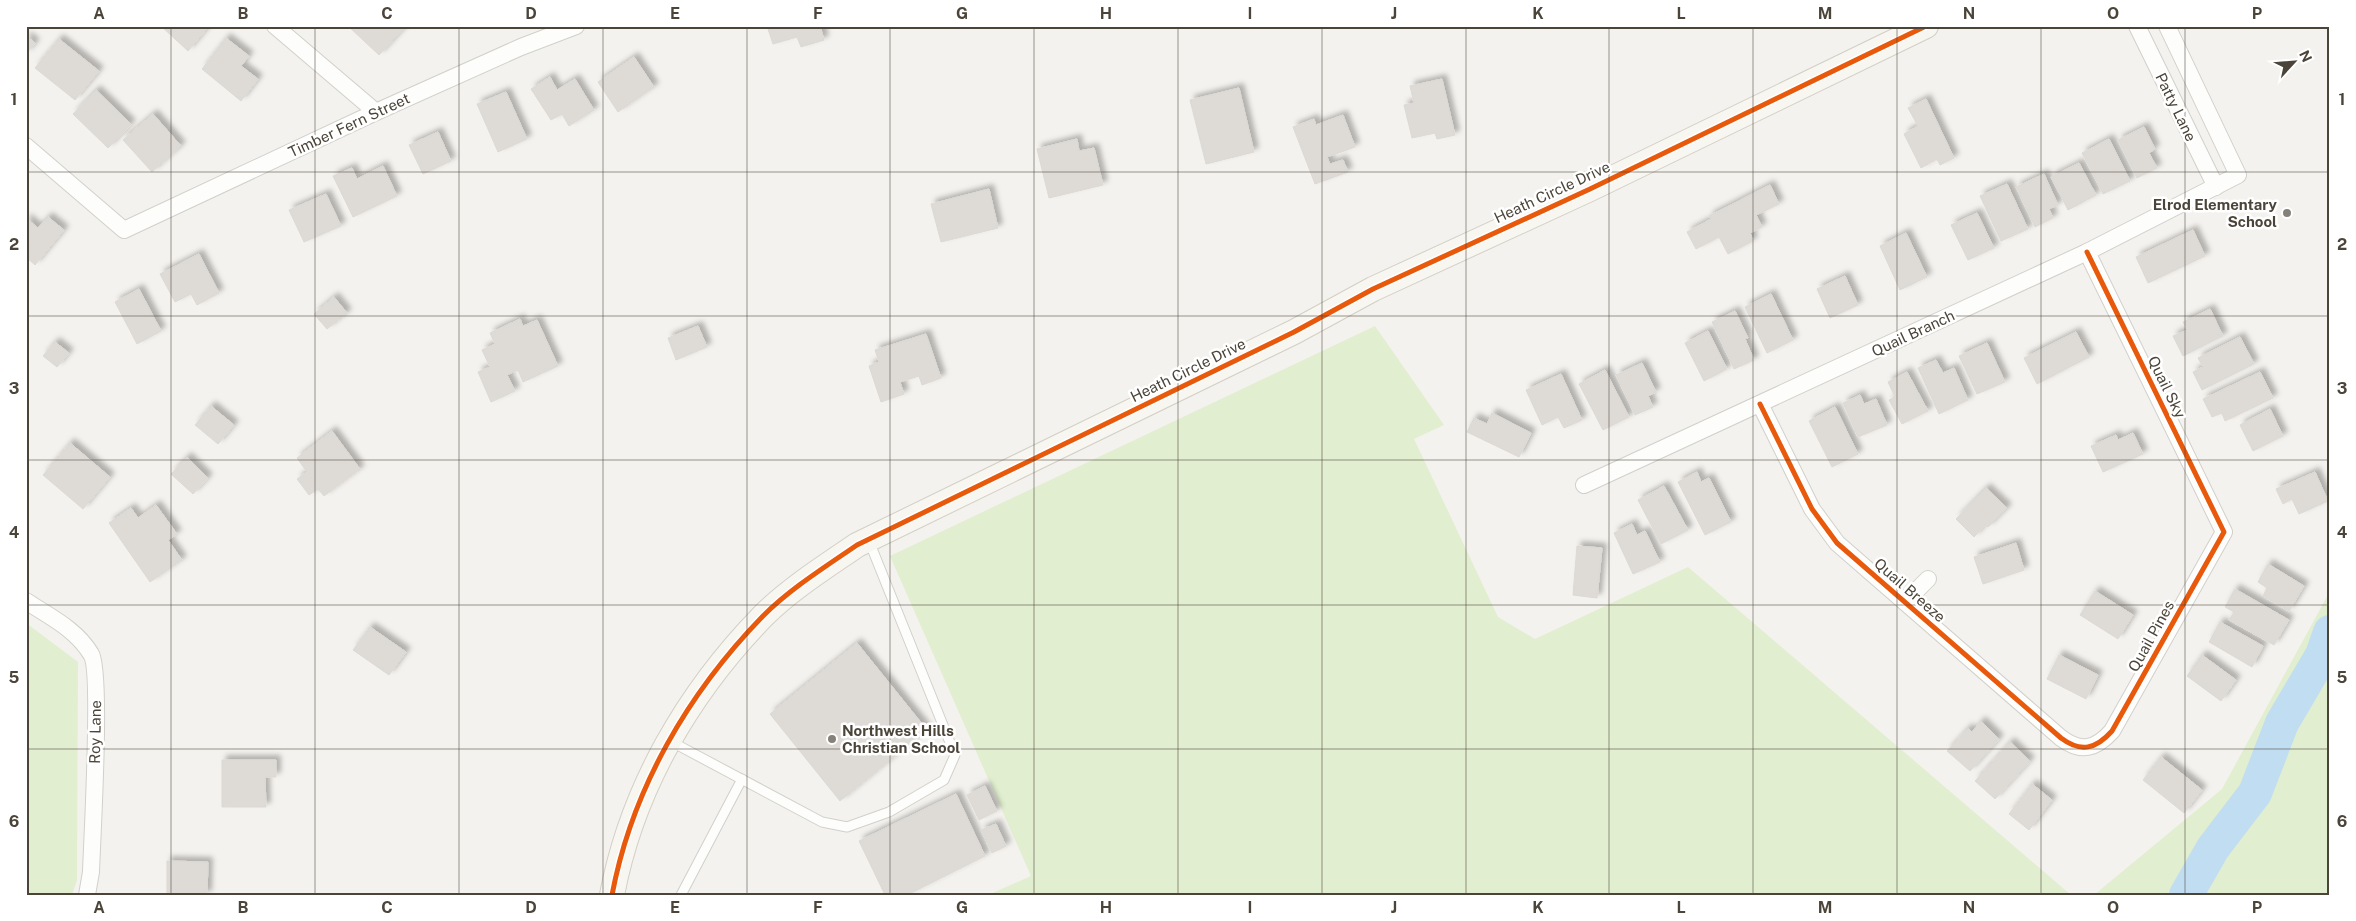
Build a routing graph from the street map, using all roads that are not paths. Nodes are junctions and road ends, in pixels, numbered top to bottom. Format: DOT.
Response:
graph roads {
  1 [pos="275,26"];
  2 [pos="576,26"];
  3 [pos="1926,26"];
  4 [pos="2137,26"];
  5 [pos="2167,26"];
  6 [pos="376,112"];
  7 [pos="26,146"];
  8 [pos="2238,175"];
  9 [pos="2216,187"];
  10 [pos="2087,252"];
  11 [pos="1760,404"];
  12 [pos="1584,485"];
  13 [pos="2224,532"];
  14 [pos="868,539"];
  15 [pos="1928,579"];
  16 [pos="26,601"];
  17 [pos="1905,602"];
  18 [pos="669,741"];
  19 [pos="2093,746"];
  20 [pos="742,779"];
  21 [pos="87,895"];
  22 [pos="612,895"];
  23 [pos="681,895"];
  1 -- 6 [label="street"];
  2 -- 6 [label="street, Timber Fern Street"];
  3 -- 14 [label="street, Heath Circle Drive"];
  4 -- 9 [label="street, Patty Lane"];
  5 -- 8 [label="street, Patty Lane"];
  6 -- 7 [label="street, Timber Fern Street"];
  8 -- 9 [label="street, Quail Branch"];
  9 -- 10 [label="street, Quail Branch"];
  10 -- 11 [label="street, Quail Branch"];
  10 -- 13 [label="street, Quail Sky"];
  11 -- 12 [label="street, Quail Branch"];
  11 -- 17 [label="street, Quail Breeze"];
  13 -- 19 [label="street, Quail Pines"];
  14 -- 18 [label="street, Heath Circle Drive"];
  14 -- 20 [label="lane"];
  15 -- 17 [label="street, Quail Breeze"];
  16 -- 21 [label="street, Roy Lane"];
  17 -- 19 [label="street, Quail Breeze"];
  18 -- 20 [label="lane"];
  18 -- 22 [label="street, Heath Circle Drive"];
  20 -- 23 [label="lane"];
}
